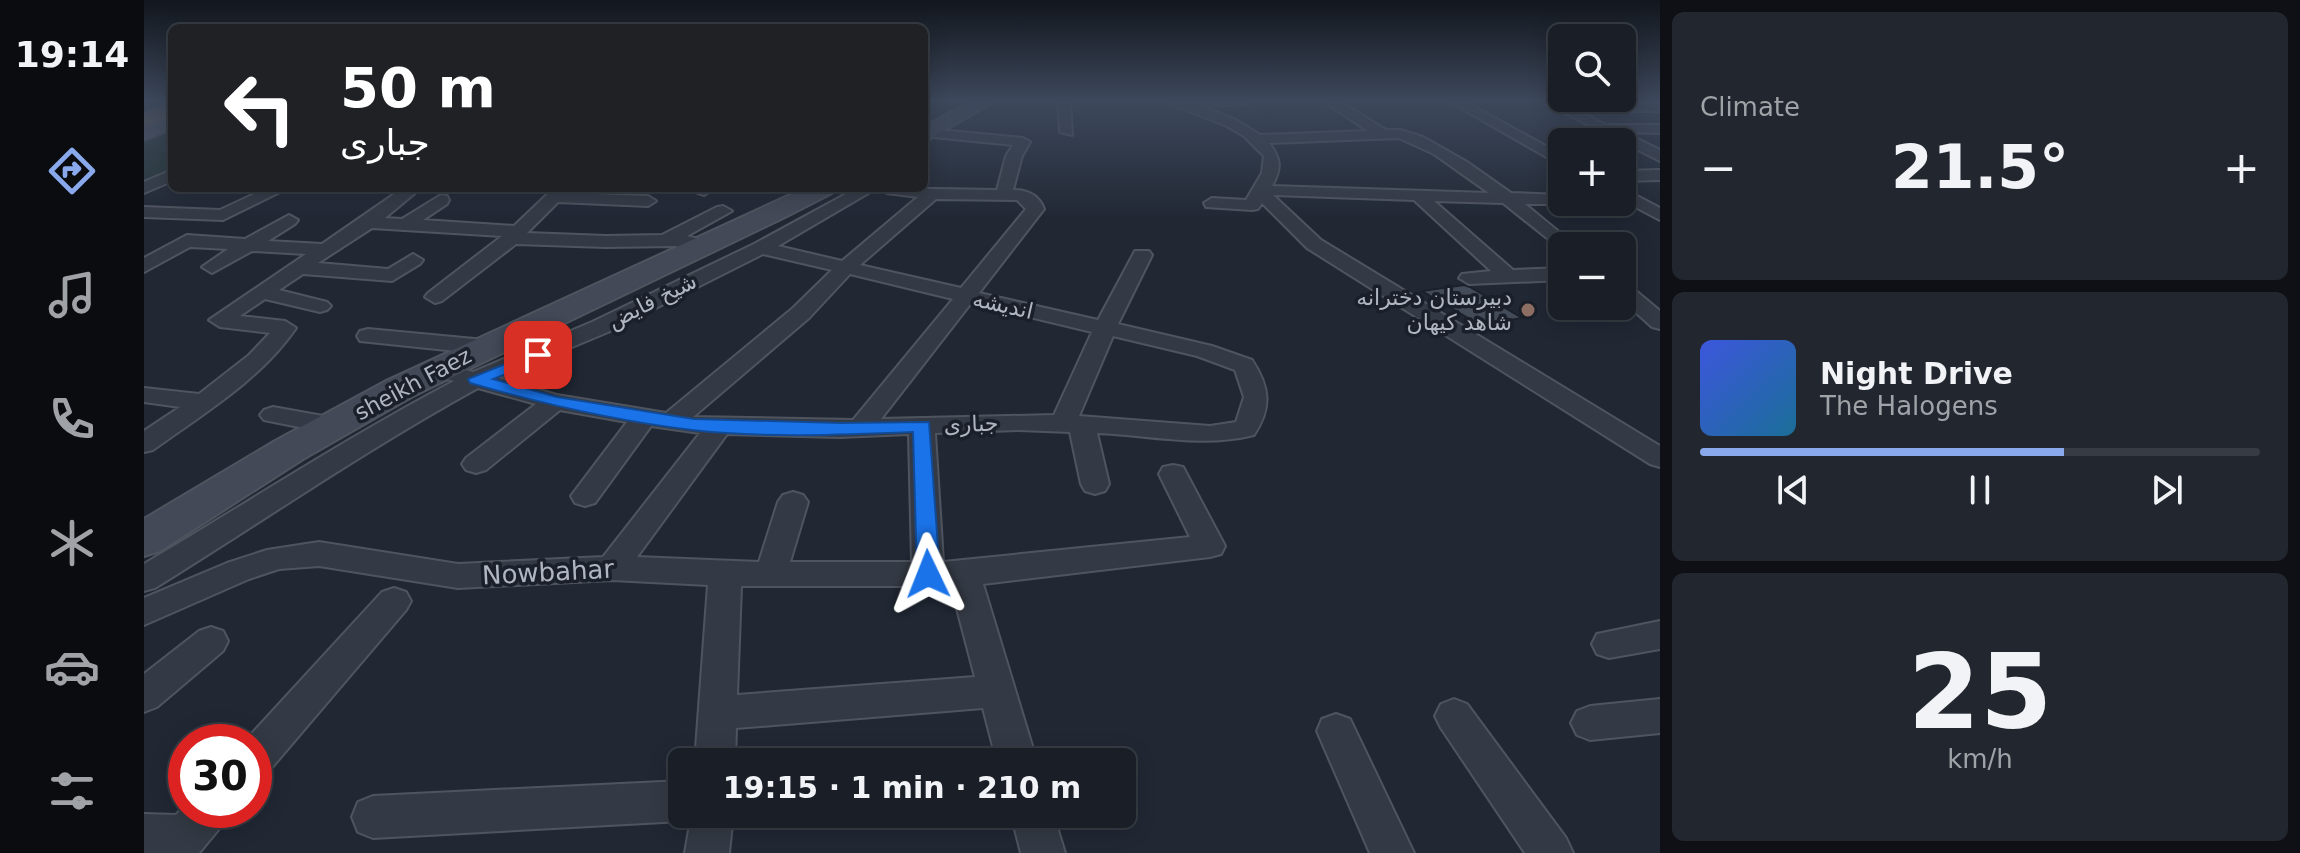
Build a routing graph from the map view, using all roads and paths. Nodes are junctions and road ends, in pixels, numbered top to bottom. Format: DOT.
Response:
graph roads {
  1 [pos="996,140"];
  2 [pos="1255,140"];
  3 [pos="1417,140"];
  4 [pos="1524,140"];
  5 [pos="1636,144"];
  6 [pos="1548,153"];
  7 [pos="1660,156"];
  8 [pos="168,177"];
  9 [pos="1636,177"];
  10 [pos="1659,181"];
  11 [pos="144,188"];
  12 [pos="1258,190"];
  13 [pos="272,192"];
  14 [pos="408,192"];
  15 [pos="816,192"];
  16 [pos="862,192"];
  17 [pos="917,192"];
  18 [pos="559,193"];
  19 [pos="1004,193"];
  20 [pos="932,194"];
  21 [pos="1420,197"];
  22 [pos="1504,198"];
  23 [pos="441,200"];
  24 [pos="1548,200"];
  25 [pos="648,201"];
  26 [pos="1212,203"];
  27 [pos="1636,203"];
  28 [pos="723,211"];
  29 [pos="144,212"];
  30 [pos="1660,215"];
  31 [pos="289,220"];
  32 [pos="368,222"];
  33 [pos="405,225"];
  34 [pos="453,228"];
  35 [pos="1549,232"];
  36 [pos="515,235"];
  37 [pos="667,239"];
  38 [pos="430,242"];
  39 [pos="248,245"];
  40 [pos="707,247"];
  41 [pos="761,248"];
  42 [pos="328,250"];
  43 [pos="1142,255"];
  44 [pos="413,260"];
  45 [pos="144,266"];
  46 [pos="212,267"];
  47 [pos="302,268"];
  48 [pos="845,268"];
  49 [pos="1548,275"];
  50 [pos="1509,277"];
  51 [pos="1469,278"];
  52 [pos="265,293"];
  53 [pos="965,296"];
  54 [pos="435,297"];
  55 [pos="1636,301"];
  56 [pos="320,306"];
  57 [pos="1660,322"];
  58 [pos="1105,328"];
  59 [pos="368,336"];
  60 [pos="481,363"];
  61 [pos="144,395"];
  62 [pos="201,402"];
  63 [pos="555,402"];
  64 [pos="273,415"];
  65 [pos="644,417"];
  66 [pos="672,421"];
  67 [pos="1073,425"];
  68 [pos="334,426"];
  69 [pos="719,426"];
  70 [pos="922,426"];
  71 [pos="861,428"];
  72 [pos="1245,429"];
  73 [pos="144,444"];
  74 [pos="1660,458"];
  75 [pos="476,464"];
  76 [pos="1173,474"];
  77 [pos="1095,484"];
  78 [pos="585,496"];
  79 [pos="793,502"];
  80 [pos="144,540"];
  81 [pos="612,568"];
  82 [pos="725,574"];
  83 [pos="771,574"];
  84 [pos="928,574"];
  85 [pos="964,574"];
  86 [pos="144,579"];
  87 [pos="394,601"];
  88 [pos="144,612"];
  89 [pos="1660,635"];
  90 [pos="211,641"];
  91 [pos="1609,644"];
  92 [pos="997,691"];
  93 [pos="144,696"];
  94 [pos="718,713"];
  95 [pos="1454,716"];
  96 [pos="1660,716"];
  97 [pos="1590,723"];
  98 [pos="1336,731"];
  99 [pos="272,739"];
  100 [pos="716,748"];
  101 [pos="1013,748"];
  102 [pos="668,802"];
  103 [pos="373,817"];
  104 [pos="710,828"];
  105 [pos="1036,828"];
  106 [pos="707,853"];
  107 [pos="1043,853"];
  108 [pos="1392,853"];
  109 [pos="1551,853"];
  1 -- 19 [label="street"];
  2 -- 12 [label="street"];
  3 -- 22 [label="street"];
  4 -- 6 [label="street"];
  5 -- 7 [label="street"];
  8 -- 11 [label="street"];
  9 -- 10 [label="street"];
  12 -- 21 [label="street"];
  12 -- 26 [label="street"];
  12 -- 74 [label="street"];
  13 -- 29 [label="street"];
  14 -- 32 [label="street"];
  15 -- 40 [label="street, sheikh Faez"];
  16 -- 41 [label="street, شیخ فایض"];
  17 -- 20 [label="street"];
  18 -- 25 [label="street"];
  18 -- 36 [label="street"];
  19 -- 20 [label="street"];
  19 -- 53 [label="street"];
  20 -- 48 [label="street"];
  21 -- 22 [label="street"];
  21 -- 50 [label="street"];
  22 -- 24 [label="street"];
  22 -- 35 [label="street"];
  23 -- 33 [label="street"];
  27 -- 30 [label="street"];
  28 -- 37 [label="street"];
  31 -- 39 [label="street"];
  32 -- 33 [label="street"];
  32 -- 42 [label="street"];
  33 -- 34 [label="street"];
  34 -- 36 [label="street"];
  34 -- 38 [label="street"];
  36 -- 37 [label="street"];
  36 -- 54 [label="street"];
  37 -- 40 [label="street"];
  39 -- 42 [label="street"];
  39 -- 45 [label="street"];
  39 -- 46 [label="street"];
  40 -- 60 [label="street, sheikh Faez"];
  41 -- 48 [label="street, اندیشه"];
  41 -- 60 [label="street, شیخ فایض"];
  42 -- 47 [label="street"];
  43 -- 58 [label="street"];
  44 -- 47 [label="street"];
  47 -- 52 [label="street"];
  48 -- 53 [label="street, اندیشه"];
  48 -- 66 [label="street"];
  49 -- 50 [label="street"];
  50 -- 51 [label="street"];
  52 -- 56 [label="street"];
  52 -- 62 [label="street"];
  53 -- 58 [label="street, اندیشه"];
  53 -- 71 [label="street"];
  55 -- 57 [label="street"];
  58 -- 67 [label="street"];
  58 -- 72 [label="street, اندیشه"];
  59 -- 60 [label="street, جباری"];
  60 -- 63 [label="street, جباری"];
  60 -- 68 [label="street, sheikh Faez"];
  60 -- 86 [label="street, شیخ فایض"];
  61 -- 62 [label="street"];
  62 -- 73 [label="street"];
  63 -- 65 [label="street, جباری"];
  63 -- 75 [label="street"];
  64 -- 68 [label="street"];
  65 -- 66 [label="street, جباری"];
  65 -- 78 [label="street"];
  66 -- 69 [label="street, جباری"];
  67 -- 70 [label="street, جباری"];
  67 -- 72 [label="street, جباری"];
  67 -- 77 [label="street"];
  68 -- 80 [label="street, sheikh Faez"];
  69 -- 71 [label="street, جباری"];
  69 -- 81 [label="street"];
  70 -- 71 [label="street, جباری"];
  70 -- 84 [label="street"];
  76 -- 85 [label="street, Nowbahar"];
  79 -- 83 [label="street"];
  81 -- 82 [label="street, Nowbahar"];
  81 -- 88 [label="street, Nowbahar"];
  82 -- 83 [label="street, Nowbahar"];
  82 -- 94 [label="street"];
  83 -- 84 [label="street, Nowbahar"];
  84 -- 85 [label="street, Nowbahar"];
  85 -- 92 [label="street"];
  87 -- 99 [label="street"];
  89 -- 91 [label="street"];
  90 -- 93 [label="street"];
  92 -- 94 [label="street"];
  92 -- 101 [label="street"];
  94 -- 100 [label="street"];
  95 -- 109 [label="street"];
  96 -- 97 [label="street"];
  98 -- 108 [label="street"];
  102 -- 103 [label="street"];
  104 -- 106 [label="street"];
  105 -- 107 [label="street"];
}
